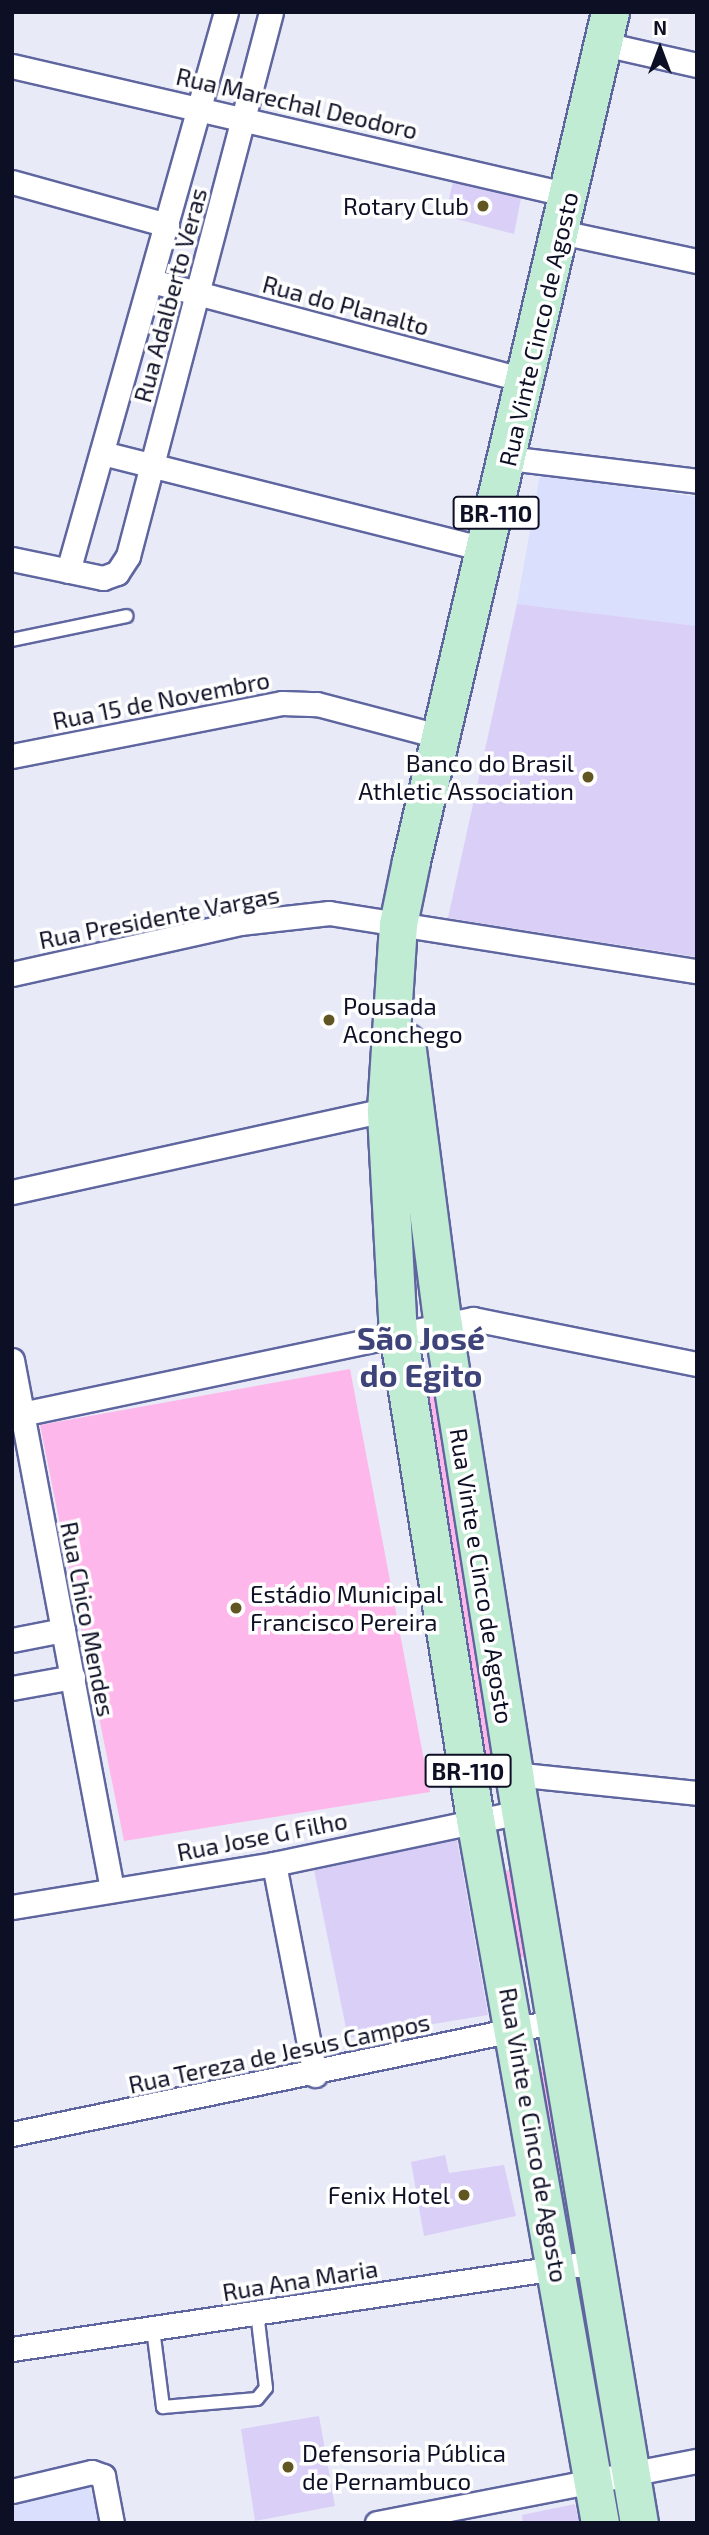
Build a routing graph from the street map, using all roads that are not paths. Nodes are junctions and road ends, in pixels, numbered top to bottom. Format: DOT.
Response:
graph roads {
  1 [pos="226,12"];
  2 [pos="271,12"];
  3 [pos="607,28"];
  4 [pos="697,65"];
  5 [pos="12,66"];
  6 [pos="198,107"];
  7 [pos="245,116"];
  8 [pos="12,182"];
  9 [pos="569,195"];
  10 [pos="167,225"];
  11 [pos="560,232"];
  12 [pos="697,261"];
  13 [pos="152,281"];
  14 [pos="198,293"];
  15 [pos="527,381"];
  16 [pos="102,453"];
  17 [pos="508,458"];
  18 [pos="152,466"];
  19 [pos="697,481"];
  20 [pos="487,550"];
  21 [pos="12,559"];
  22 [pos="68,571"];
  23 [pos="127,617"];
  24 [pos="12,640"];
  25 [pos="442,737"];
  26 [pos="12,756"];
  27 [pos="398,925"];
  28 [pos="697,971"];
  29 [pos="12,974"];
  30 [pos="396,1015"];
  31 [pos="386,1110"];
  32 [pos="12,1192"];
  33 [pos="443,1325"];
  34 [pos="398,1335"];
  35 [pos="12,1360"];
  36 [pos="697,1364"];
  37 [pos="18,1415"];
  38 [pos="63,1630"];
  39 [pos="12,1640"];
  40 [pos="72,1677"];
  41 [pos="12,1688"];
  42 [pos="514,1774"];
  43 [pos="697,1793"];
  44 [pos="520,1812"];
  45 [pos="475,1819"];
  46 [pos="274,1864"];
  47 [pos="112,1889"];
  48 [pos="12,1907"];
  49 [pos="555,2021"];
  50 [pos="516,2029"];
  51 [pos="315,2075"];
  52 [pos="12,2134"];
  53 [pos="596,2262"];
  54 [pos="557,2267"];
  55 [pos="257,2313"];
  56 [pos="153,2329"];
  57 [pos="12,2349"];
  58 [pos="697,2460"];
  59 [pos="631,2471"];
  60 [pos="592,2477"];
  61 [pos="12,2491"];
  62 [pos="112,2523"];
  63 [pos="377,2523"];
  64 [pos="600,2523"];
  65 [pos="639,2523"];
  1 -- 6 [label="street, Rua Adalberto Veras"];
  2 -- 7 [label="street, Rua Adalberto Veras"];
  3 -- 4 [label="street"];
  3 -- 9 [label="main road, Rua Vinte Cinco de Agosto / BR-110"];
  5 -- 6 [label="street, Rua Marechal Deodoro"];
  6 -- 7 [label="street, Rua Marechal Deodoro"];
  6 -- 10 [label="street, Rua Adalberto Veras"];
  7 -- 9 [label="street, Rua Marechal Deodoro"];
  7 -- 14 [label="street, Rua Adalberto Veras"];
  8 -- 10 [label="street"];
  9 -- 11 [label="main road, Rua Vinte Cinco de Agosto / BR-110"];
  10 -- 13 [label="street, Rua Adalberto Veras"];
  11 -- 12 [label="street"];
  11 -- 15 [label="main road, Rua Vinte Cinco de Agosto / BR-110"];
  13 -- 14 [label="street, Rua do Planalto"];
  13 -- 16 [label="street, Rua Adalberto Veras"];
  14 -- 15 [label="street, Rua do Planalto"];
  14 -- 18 [label="street, Rua Adalberto Veras"];
  15 -- 17 [label="main road, Rua Vinte Cinco de Agosto / BR-110"];
  16 -- 18 [label="street"];
  16 -- 22 [label="street, Rua Adalberto Veras"];
  17 -- 19 [label="street"];
  17 -- 20 [label="main road, Rua Vinte Cinco de Agosto / BR-110"];
  18 -- 20 [label="street"];
  18 -- 22 [label="street, Rua Adalberto Veras"];
  20 -- 25 [label="main road, Rua Vinte Cinco de Agosto / BR-110"];
  21 -- 22 [label="street"];
  23 -- 24 [label="lane"];
  25 -- 26 [label="street, Rua 15 de Novembro"];
  25 -- 27 [label="main road, Rua Vinte Cinco de Agosto / BR-110"];
  27 -- 28 [label="street, Rua Presidente Vargas"];
  27 -- 29 [label="street, Rua Presidente Vargas"];
  27 -- 30 [label="main road, Rua Vinte Cinco de Agosto / BR-110"];
  30 -- 31 [label="main road, Rua Vinte e Cinco de Agosto / BR-110"];
  30 -- 33 [label="main road, Rua Vinte e Cinco de Agosto / BR-110"];
  31 -- 32 [label="street"];
  31 -- 34 [label="main road, Rua Vinte e Cinco de Agosto / BR-110"];
  33 -- 34 [label="street"];
  33 -- 36 [label="street"];
  33 -- 42 [label="main road, Rua Vinte e Cinco de Agosto / BR-110"];
  34 -- 37 [label="street"];
  34 -- 45 [label="main road, Rua Vinte e Cinco de Agosto / BR-110"];
  35 -- 37 [label="street, Rua Chico Mendes"];
  37 -- 38 [label="street, Rua Chico Mendes"];
  38 -- 39 [label="street"];
  38 -- 40 [label="street, Rua Chico Mendes"];
  40 -- 41 [label="street"];
  40 -- 47 [label="street, Rua Chico Mendes"];
  42 -- 43 [label="street"];
  42 -- 44 [label="main road, Rua Vinte e Cinco de Agosto / BR-110"];
  44 -- 45 [label="street, Rua Jose G Filho"];
  44 -- 49 [label="main road, Rua Vinte e Cinco de Agosto / BR-110"];
  45 -- 46 [label="street, Rua Jose G Filho"];
  45 -- 50 [label="main road, Rua Vinte e Cinco de Agosto / BR-110"];
  46 -- 47 [label="street, Rua Jose G Filho"];
  46 -- 51 [label="street"];
  47 -- 48 [label="street, Rua Jose G Filho"];
  49 -- 50 [label="street, Rua Tereza de Jesus Campos"];
  49 -- 53 [label="main road, Rua Vinte e Cinco de Agosto / BR-110"];
  50 -- 51 [label="street, Rua Tereza de Jesus Campos"];
  50 -- 54 [label="main road, Rua Vinte e Cinco de Agosto / BR-110"];
  51 -- 52 [label="street, Rua Tereza de Jesus Campos"];
  53 -- 54 [label="street, Rua Ana Maria"];
  53 -- 59 [label="main road, Rua Vinte e Cinco de Agosto / BR-110"];
  54 -- 55 [label="street, Rua Ana Maria"];
  54 -- 60 [label="main road, Rua Vinte e Cinco de Agosto / BR-110"];
  55 -- 56 [label="street, Rua Ana Maria"];
  55 -- 56 [label="lane"];
  56 -- 57 [label="street, Rua Ana Maria"];
  58 -- 59 [label="street"];
  59 -- 60 [label="street"];
  59 -- 65 [label="main road, Rua Vinte e Cinco de Agosto / BR-110"];
  60 -- 63 [label="street"];
  60 -- 64 [label="main road, Rua Vinte e Cinco de Agosto / BR-110"];
  61 -- 62 [label="street"];
}
